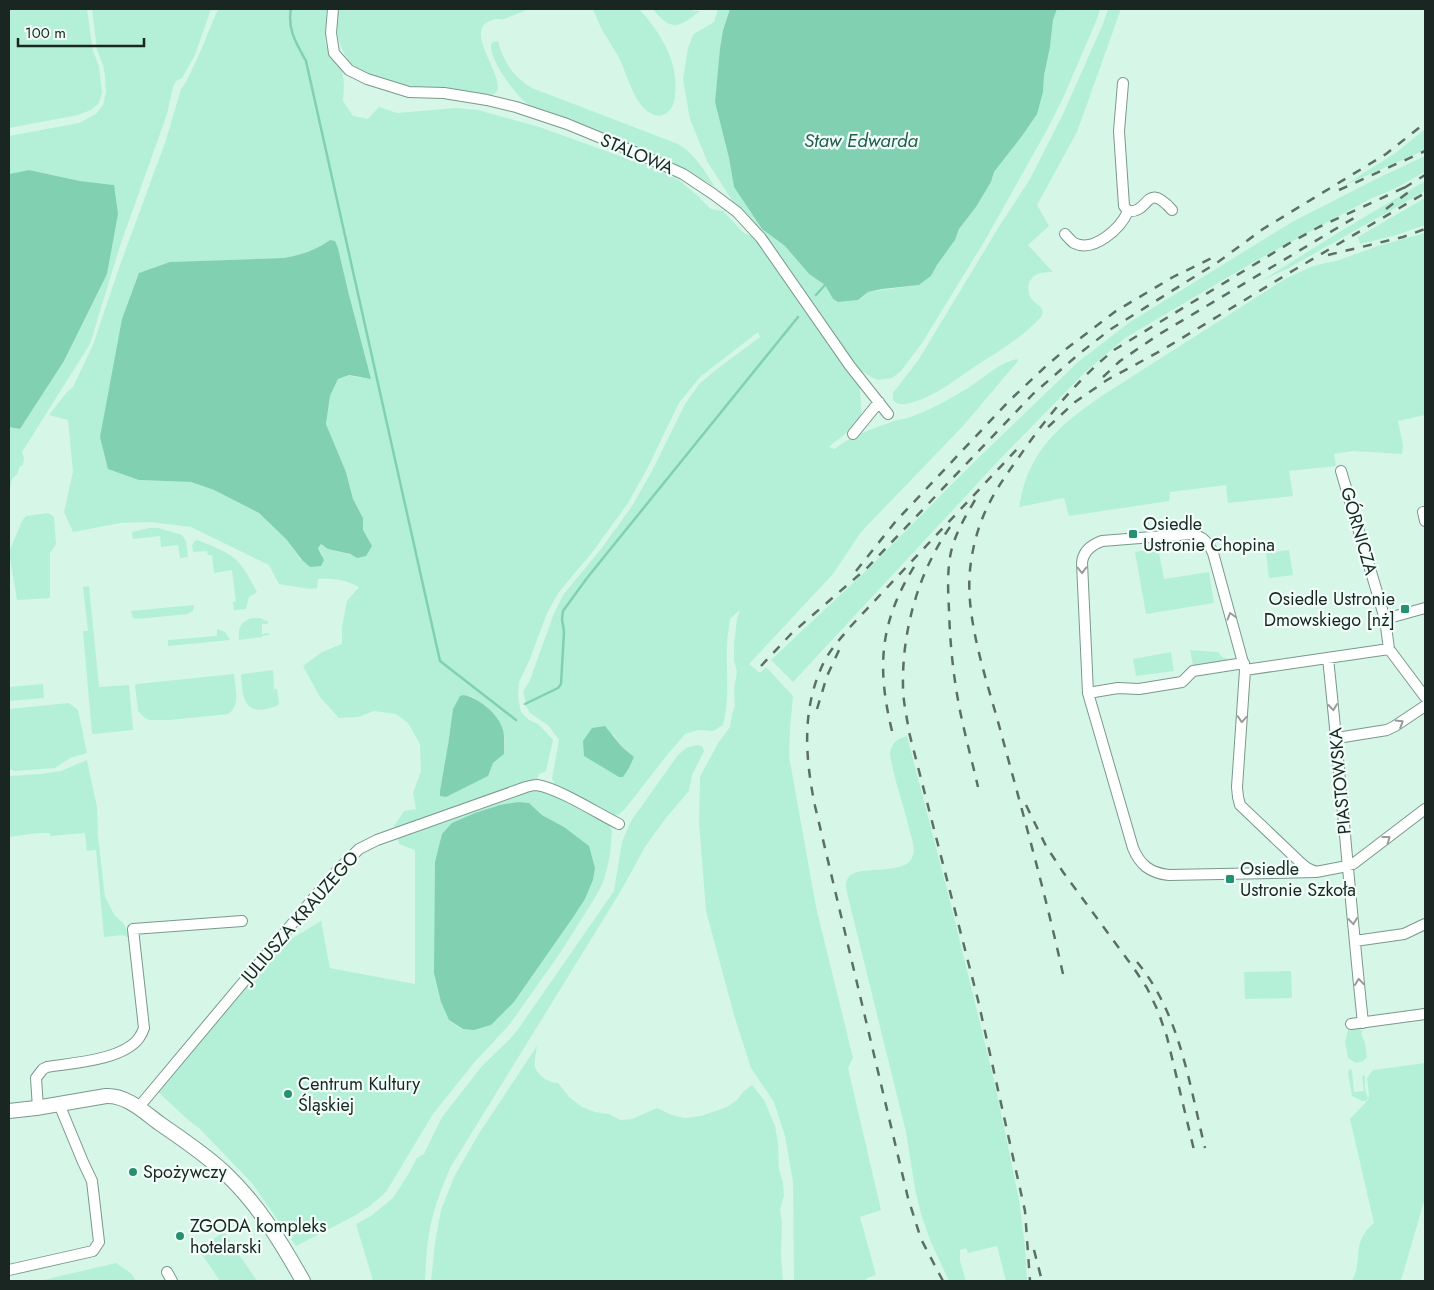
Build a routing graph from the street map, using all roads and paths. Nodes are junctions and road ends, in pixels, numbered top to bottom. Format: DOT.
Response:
graph roads {
  1 [pos="333,9"];
  2 [pos="1124,83"];
  3 [pos="1172,210"];
  4 [pos="1128,211"];
  5 [pos="1065,234"];
  6 [pos="879,402"];
  7 [pos="888,414"];
  8 [pos="853,434"];
  9 [pos="1341,471"];
  10 [pos="1425,608"];
  11 [pos="1385,619"];
  12 [pos="1389,649"];
  13 [pos="1328,658"];
  14 [pos="1245,667"];
  15 [pos="1088,693"];
  16 [pos="1425,696"];
  17 [pos="1425,706"];
  18 [pos="1337,738"];
  19 [pos="1425,809"];
  20 [pos="619,824"];
  21 [pos="1347,866"];
  22 [pos="1316,872"];
  23 [pos="242,921"];
  24 [pos="1425,924"];
  25 [pos="1355,941"];
  26 [pos="1425,1014"];
  27 [pos="1363,1023"];
  28 [pos="1351,1024"];
  29 [pos="59,1104"];
  30 [pos="38,1108"];
  31 [pos="138,1108"];
  32 [pos="9,1111"];
  33 [pos="9,1270"];
  34 [pos="303,1281"];
  1 -- 6 [label="street, STALOWA"];
  2 -- 4 [label="street"];
  3 -- 4 [label="street"];
  4 -- 5 [label="street"];
  6 -- 7 [label="street, STALOWA"];
  6 -- 8 [label="street"];
  9 -- 11 [label="street, GÓRNICZA"];
  10 -- 11 [label="street"];
  11 -- 12 [label="street, GÓRNICZA"];
  12 -- 13 [label="street"];
  12 -- 16 [label="street, GÓRNICZA"];
  13 -- 14 [label="street"];
  13 -- 18 [label="street, PIASTOWSKA, one-way"];
  14 -- 15 [label="street"];
  14 -- 15 [label="street, one-way"];
  14 -- 22 [label="street, one-way"];
  15 -- 22 [label="street"];
  18 -- 17 [label="street, one-way"];
  18 -- 21 [label="street, PIASTOWSKA"];
  21 -- 19 [label="street, one-way"];
  20 -- 31 [label="street, JULIUSZA KRAUZEGO"];
  21 -- 22 [label="street"];
  21 -- 25 [label="street, PIASTOWSKA, one-way"];
  23 -- 30 [label="street"];
  24 -- 25 [label="street"];
  27 -- 25 [label="street, PIASTOWSKA, one-way"];
  26 -- 27 [label="street"];
  27 -- 28 [label="street"];
  29 -- 30 [label="street"];
  29 -- 31 [label="street"];
  29 -- 33 [label="street"];
  30 -- 32 [label="street"];
  31 -- 34 [label="street"];
}
